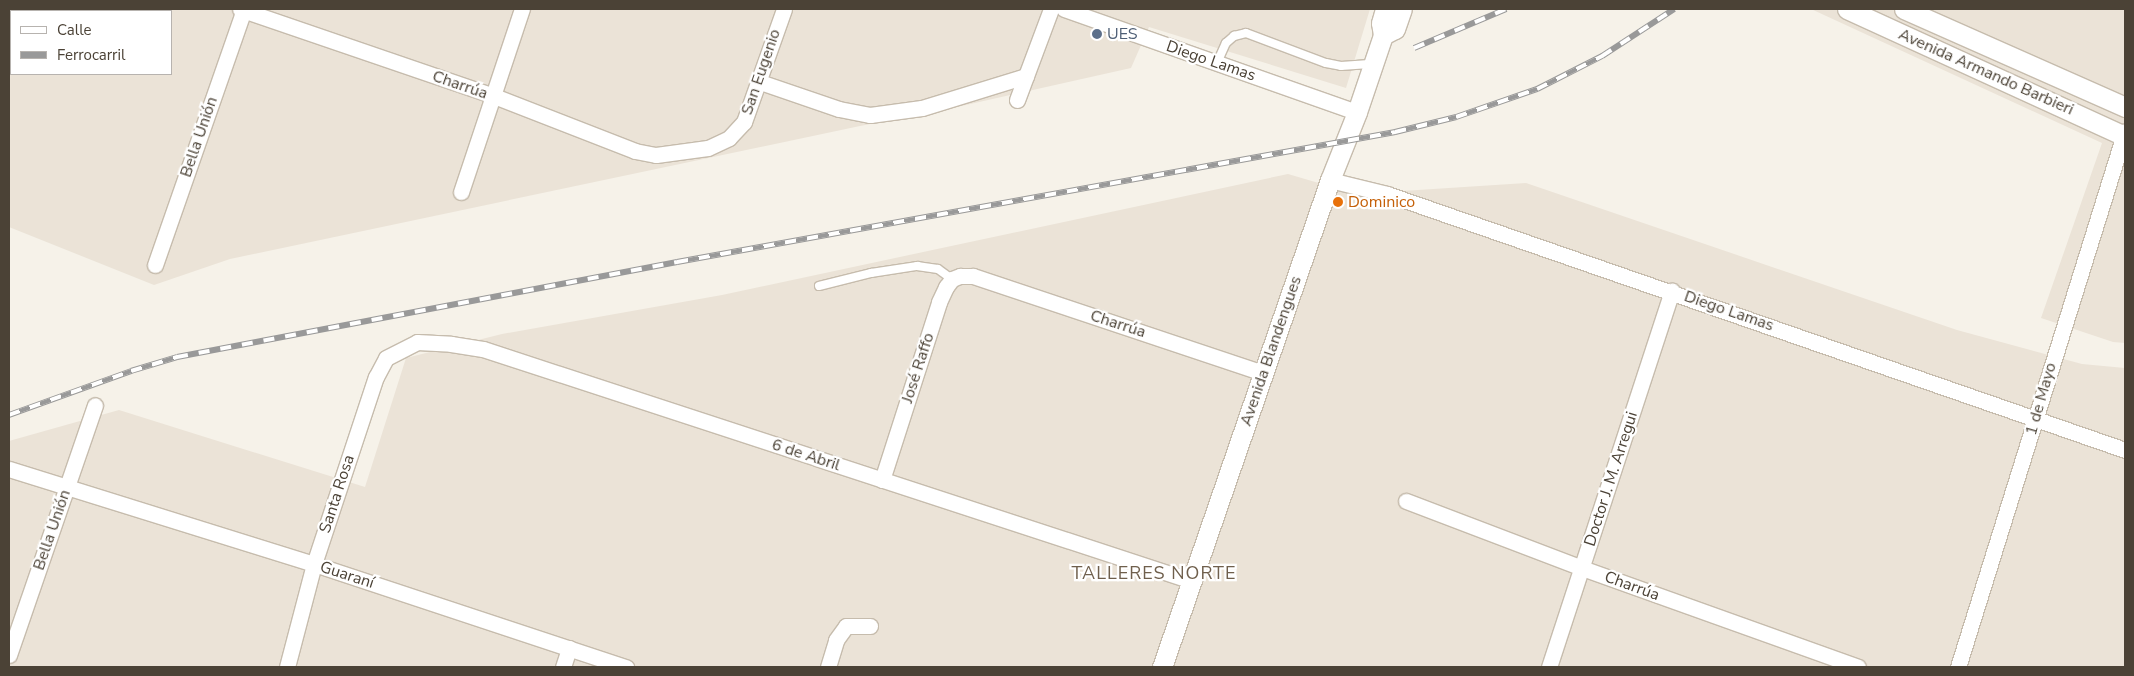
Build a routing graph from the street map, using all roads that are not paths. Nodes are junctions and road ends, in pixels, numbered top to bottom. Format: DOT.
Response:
graph roads {
  1 [pos="243,9"];
  2 [pos="522,9"];
  3 [pos="784,9"];
  4 [pos="1051,9"];
  5 [pos="1064,9"];
  6 [pos="1385,9"];
  7 [pos="1402,9"];
  8 [pos="1847,9"];
  9 [pos="1904,9"];
  10 [pos="1383,35"];
  11 [pos="1217,63"];
  12 [pos="1373,64"];
  13 [pos="1026,76"];
  14 [pos="760,82"];
  15 [pos="494,96"];
  16 [pos="1017,100"];
  17 [pos="2125,107"];
  18 [pos="1357,112"];
  19 [pos="2125,134"];
  20 [pos="679,153"];
  21 [pos="1330,180"];
  22 [pos="461,192"];
  23 [pos="155,265"];
  24 [pos="952,279"];
  25 [pos="819,286"];
  26 [pos="1672,292"];
  27 [pos="417,342"];
  28 [pos="1263,372"];
  29 [pos="95,405"];
  30 [pos="2036,418"];
  31 [pos="2125,450"];
  32 [pos="9,469"];
  33 [pos="882,480"];
  34 [pos="67,485"];
  35 [pos="1406,501"];
  36 [pos="314,564"];
  37 [pos="1582,568"];
  38 [pos="1192,581"];
  39 [pos="870,626"];
  40 [pos="569,648"];
  41 [pos="9,655"];
  42 [pos="286,667"];
  43 [pos="563,667"];
  44 [pos="626,667"];
  45 [pos="828,667"];
  46 [pos="1162,667"];
  47 [pos="1549,667"];
  48 [pos="1858,667"];
  49 [pos="1958,667"];
  1 -- 15 [label="street, Charrúa"];
  1 -- 23 [label="street, Bella Unión"];
  2 -- 15 [label="street"];
  3 -- 14 [label="street, San Eugenio"];
  4 -- 13 [label="street"];
  5 -- 11 [label="street, Diego Lamas"];
  6 -- 10 [label="street, Avenida Blandengues"];
  7 -- 10 [label="street, Avenida Blandengues"];
  8 -- 19 [label="street, Avenida Armando Barbieri"];
  9 -- 17 [label="street, Avenida Armando Barbieri"];
  10 -- 12 [label="street, Avenida Blandengues"];
  11 -- 12 [label="lane"];
  11 -- 18 [label="street, Diego Lamas"];
  12 -- 18 [label="street, Avenida Blandengues"];
  13 -- 14 [label="street"];
  13 -- 16 [label="street"];
  14 -- 20 [label="street, San Eugenio"];
  15 -- 20 [label="street, Charrúa"];
  15 -- 22 [label="street"];
  18 -- 21 [label="street, Avenida Blandengues"];
  19 -- 30 [label="street, 1 de Mayo"];
  21 -- 26 [label="street, Diego Lamas"];
  21 -- 28 [label="street, Avenida Blandengues"];
  24 -- 25 [label="lane"];
  24 -- 28 [label="street, Charrúa"];
  24 -- 33 [label="street, José Raffo"];
  26 -- 30 [label="street, Diego Lamas"];
  26 -- 37 [label="street, Doctor J. M. Arregui"];
  27 -- 33 [label="street, 6 de Abril"];
  27 -- 36 [label="street, Santa Rosa"];
  28 -- 38 [label="street, Avenida Blandengues"];
  29 -- 34 [label="street, Bella Unión"];
  30 -- 31 [label="street, Diego Lamas"];
  30 -- 49 [label="street, 1 de Mayo"];
  32 -- 34 [label="street, Guaraní"];
  33 -- 38 [label="street, 6 de Abril"];
  34 -- 36 [label="street, Guaraní"];
  34 -- 41 [label="street, Bella Unión"];
  35 -- 37 [label="street, Charrúa"];
  36 -- 40 [label="street, Guaraní"];
  36 -- 42 [label="street, Santa Rosa"];
  37 -- 47 [label="street, Doctor J. M. Arregui"];
  37 -- 48 [label="street, Charrúa"];
  38 -- 46 [label="street, Avenida Blandengues"];
  39 -- 45 [label="street"];
  40 -- 43 [label="street"];
  40 -- 44 [label="street, Guaraní"];
}
